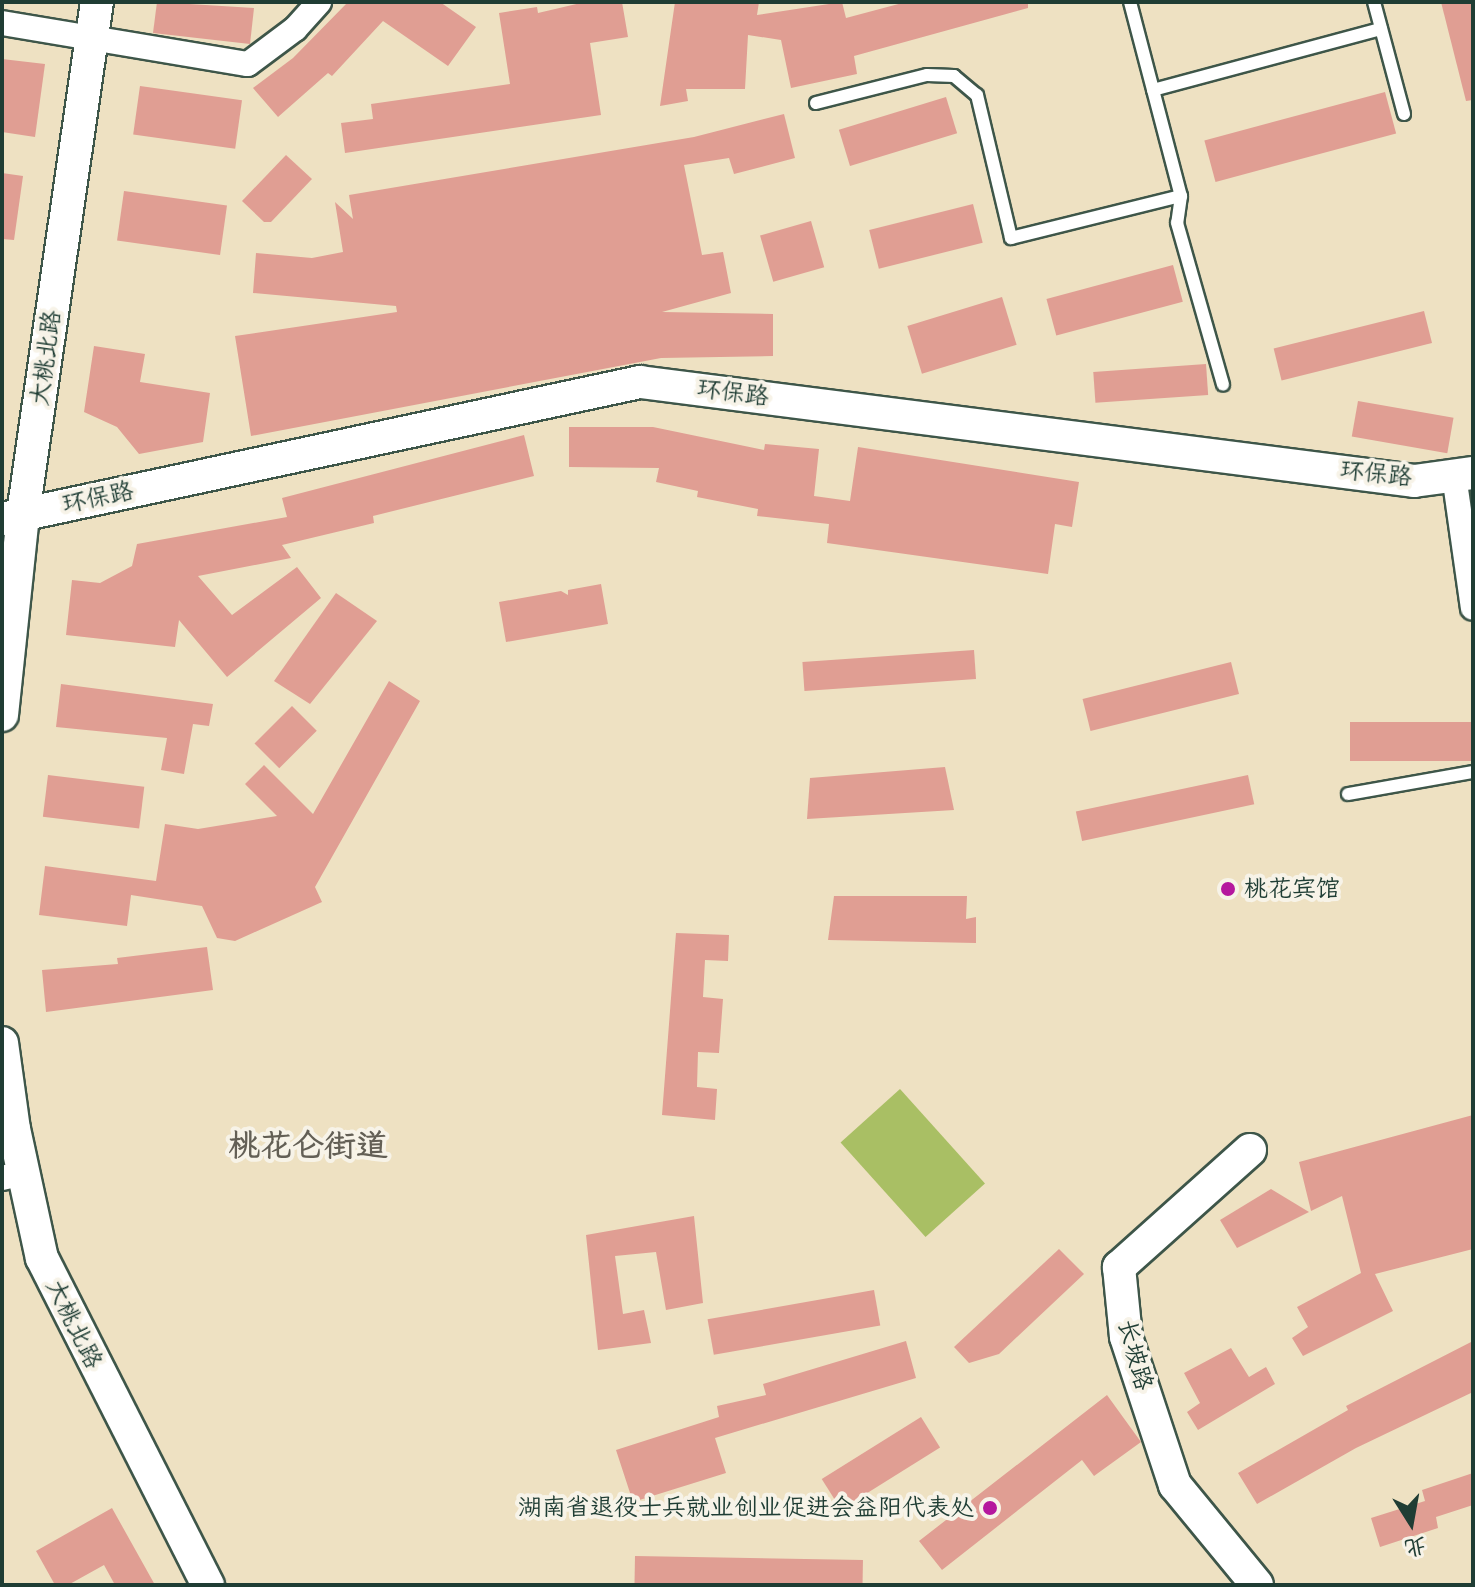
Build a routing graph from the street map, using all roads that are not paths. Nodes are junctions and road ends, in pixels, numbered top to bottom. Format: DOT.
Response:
graph roads {
  1 [pos="97,2"];
  2 [pos="319,2"];
  3 [pos="1130,2"];
  4 [pos="1374,2"];
  5 [pos="2,23"];
  6 [pos="1381,29"];
  7 [pos="92,37"];
  8 [pos="1153,90"];
  9 [pos="816,103"];
  10 [pos="1404,114"];
  11 [pos="1181,196"];
  12 [pos="1223,385"];
  13 [pos="1464,474"];
  14 [pos="12,516"];
  15 [pos="1473,608"];
  16 [pos="2,715"];
  17 [pos="1473,772"];
  18 [pos="1348,794"];
  19 [pos="2,1043"];
  20 [pos="1250,1150"];
  21 [pos="13,1176"];
  22 [pos="208,1585"];
  23 [pos="1257,1585"];
  1 -- 7 [label="street, 大桃北路"];
  2 -- 7 [label="street"];
  3 -- 8 [label="lane"];
  4 -- 6 [label="lane"];
  5 -- 7 [label="street"];
  6 -- 8 [label="lane"];
  6 -- 10 [label="lane"];
  7 -- 14 [label="street, 大桃北路"];
  8 -- 11 [label="lane"];
  9 -- 11 [label="lane"];
  11 -- 12 [label="lane"];
  13 -- 14 [label="street, 环保路"];
  13 -- 15 [label="street"];
  14 -- 16 [label="street, 大桃北路"];
  17 -- 18 [label="lane"];
  19 -- 21 [label="street, 大桃北路"];
  20 -- 23 [label="street, 长坡路"];
  21 -- 22 [label="street, 大桃北路"];
}
